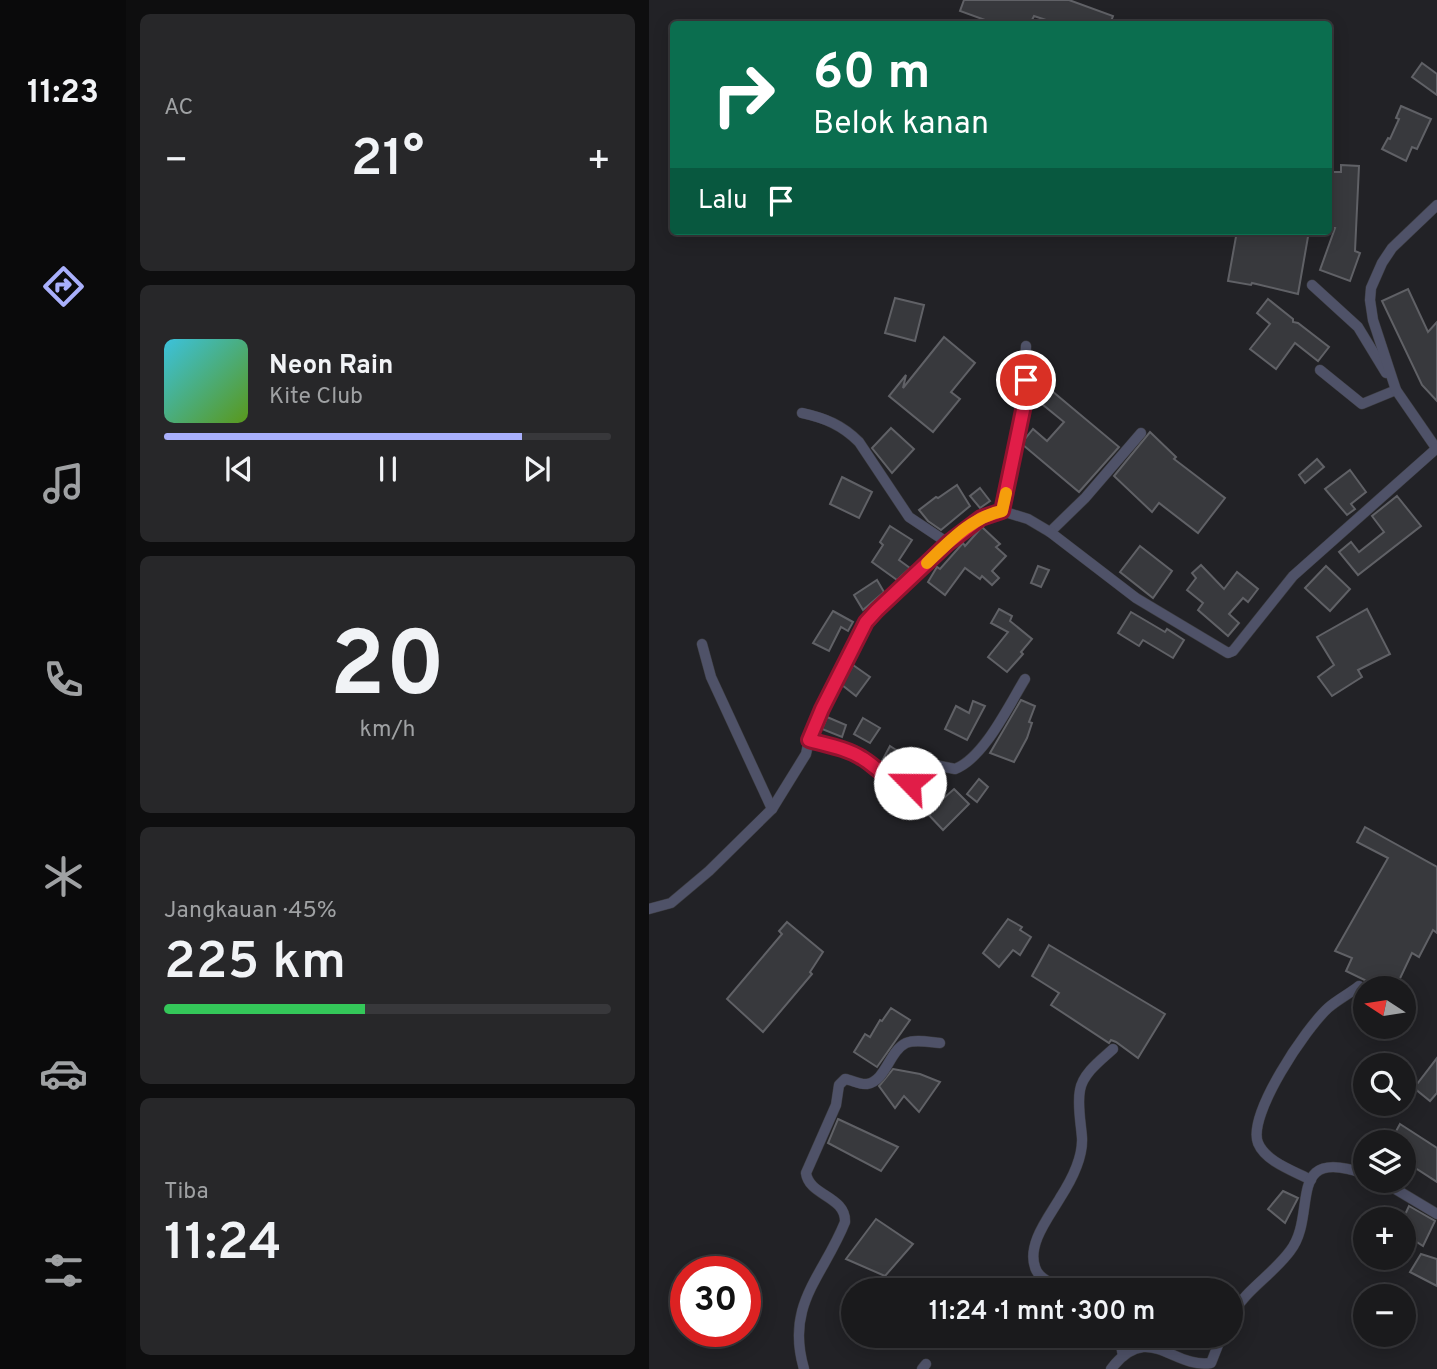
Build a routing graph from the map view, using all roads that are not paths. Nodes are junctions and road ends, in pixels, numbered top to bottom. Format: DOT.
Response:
graph roads {
  1 [pos="1437,205"];
  2 [pos="1312,285"];
  3 [pos="1026,346"];
  4 [pos="1320,370"];
  5 [pos="1394,386"];
  6 [pos="802,413"];
  7 [pos="1141,433"];
  8 [pos="1437,448"];
  9 [pos="1002,511"];
  10 [pos="1050,532"];
  11 [pos="948,543"];
  12 [pos="702,645"];
  13 [pos="1025,679"];
  14 [pos="809,740"];
  15 [pos="772,809"];
  16 [pos="649,909"];
  17 [pos="1353,990"];
  18 [pos="940,1043"];
  19 [pos="1113,1049"];
  20 [pos="1353,1170"];
  21 [pos="1311,1180"];
  22 [pos="1402,1193"];
  23 [pos="1437,1214"];
  24 [pos="1044,1278"];
  25 [pos="1243,1301"];
  26 [pos="1121,1348"];
  27 [pos="1142,1348"];
  28 [pos="1142,1348"];
  29 [pos="1217,1348"];
  30 [pos="1123,1356"];
  31 [pos="804,1369"];
  32 [pos="1111,1369"];
  1 -- 5 [label="street"];
  2 -- 5 [label="street"];
  3 -- 9 [label="street"];
  4 -- 5 [label="street"];
  5 -- 8 [label="street"];
  6 -- 11 [label="street"];
  7 -- 10 [label="street"];
  8 -- 10 [label="street"];
  9 -- 10 [label="street"];
  9 -- 11 [label="street"];
  11 -- 14 [label="street"];
  12 -- 15 [label="street"];
  13 -- 14 [label="street"];
  14 -- 15 [label="street"];
  15 -- 16 [label="street"];
  17 -- 21 [label="street"];
  18 -- 31 [label="street"];
  19 -- 24 [label="street"];
  20 -- 21 [label="street"];
  21 -- 25 [label="street"];
  22 -- 23 [label="street"];
  26 -- 30 [label="street"];
  27 -- 29 [label="street"];
  28 -- 30 [label="street"];
  30 -- 32 [label="street"];
}
